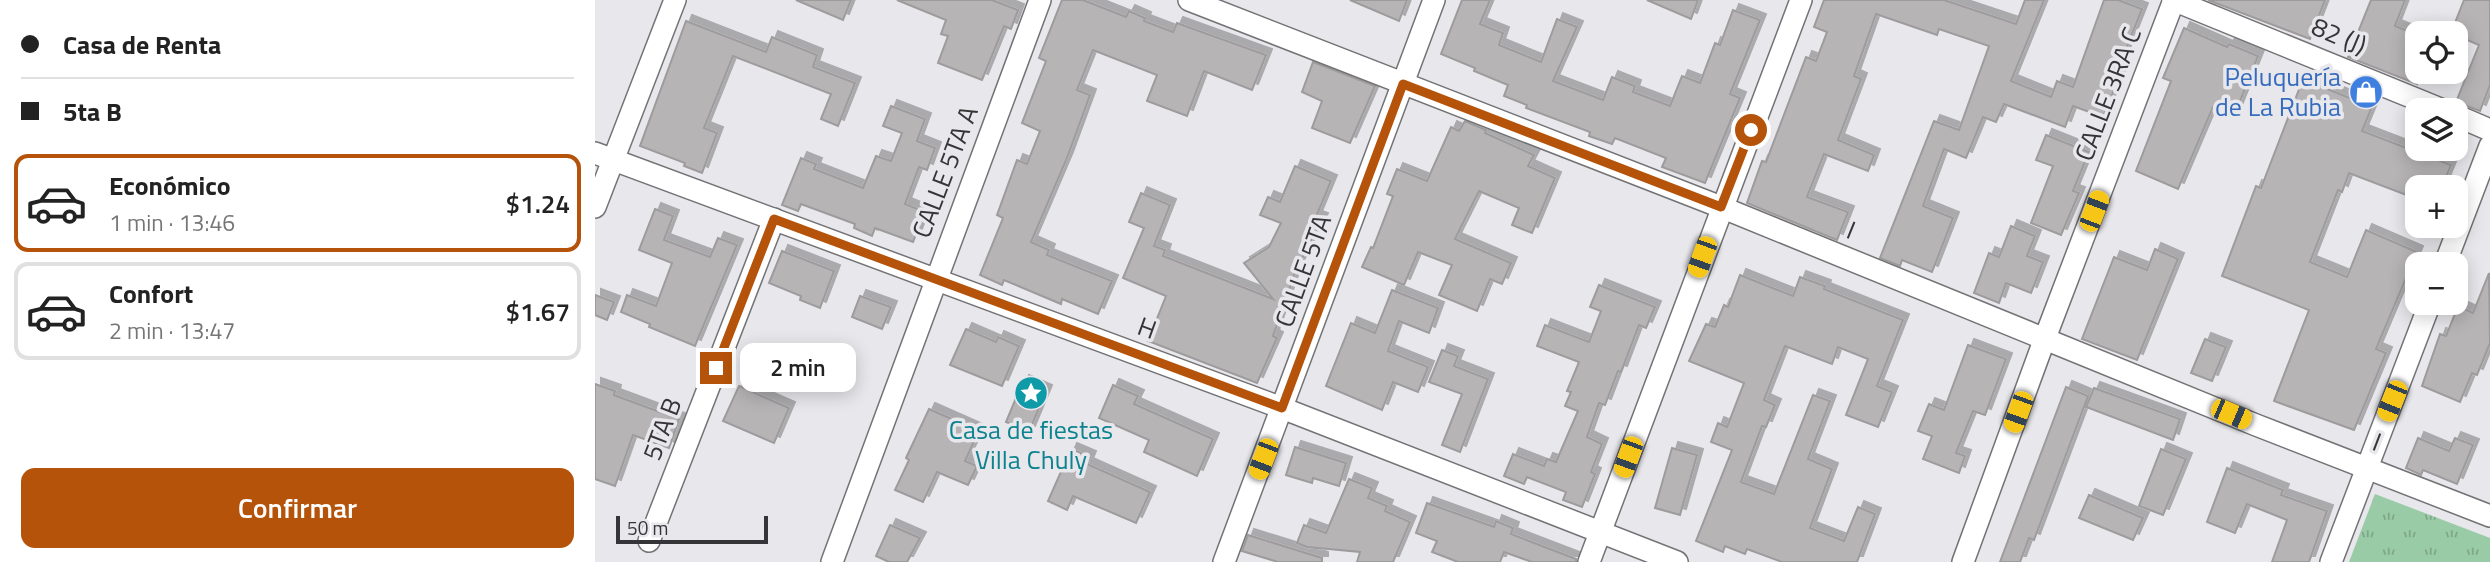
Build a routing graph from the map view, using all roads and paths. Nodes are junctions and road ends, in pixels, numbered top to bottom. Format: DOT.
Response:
graph roads {
  1 [pos="675,0"];
  2 [pos="1041,0"];
  3 [pos="1189,0"];
  4 [pos="1434,0"];
  5 [pos="1801,0"];
  6 [pos="2174,0"];
  7 [pos="1403,84"];
  8 [pos="2414,98"];
  9 [pos="2468,121"];
  10 [pos="2490,130"];
  11 [pos="2490,146"];
  12 [pos="604,156"];
  13 [pos="595,206"];
  14 [pos="1721,207"];
  15 [pos="774,219"];
  16 [pos="2450,252"];
  17 [pos="935,279"];
  18 [pos="2425,315"];
  19 [pos="2045,338"];
  20 [pos="1282,408"];
  21 [pos="2366,468"];
  22 [pos="2490,516"];
  23 [pos="1600,533"];
  24 [pos="649,541"];
  25 [pos="832,562"];
  26 [pos="1224,562"];
  27 [pos="1589,562"];
  28 [pos="1677,562"];
  29 [pos="1963,562"];
  30 [pos="2331,562"];
  1 -- 12 [label="street"];
  2 -- 17 [label="street, CALLE 5TA A"];
  3 -- 7 [label="street, I"];
  4 -- 7 [label="street, CALLE 5TA"];
  5 -- 14 [label="street"];
  6 -- 8 [label="street, 82 (J)"];
  6 -- 19 [label="street, CALLE 3RA C"];
  7 -- 14 [label="street, I"];
  7 -- 20 [label="street, CALLE 5TA"];
  9 -- 10 [label="street"];
  11 -- 16 [label="street"];
  12 -- 13 [label="street"];
  12 -- 15 [label="street, H"];
  14 -- 19 [label="street, I"];
  14 -- 23 [label="street"];
  15 -- 17 [label="street, H"];
  15 -- 24 [label="street, 5TA B"];
  17 -- 20 [label="street, H"];
  17 -- 25 [label="street, CALLE 5TA A"];
  18 -- 21 [label="street"];
  19 -- 21 [label="street, I"];
  19 -- 29 [label="street, CALLE 3RA C"];
  20 -- 23 [label="street, H"];
  20 -- 26 [label="street, CALLE 5TA"];
  21 -- 22 [label="street, I"];
  21 -- 30 [label="street"];
  23 -- 27 [label="street"];
  23 -- 28 [label="street, H"];
}
